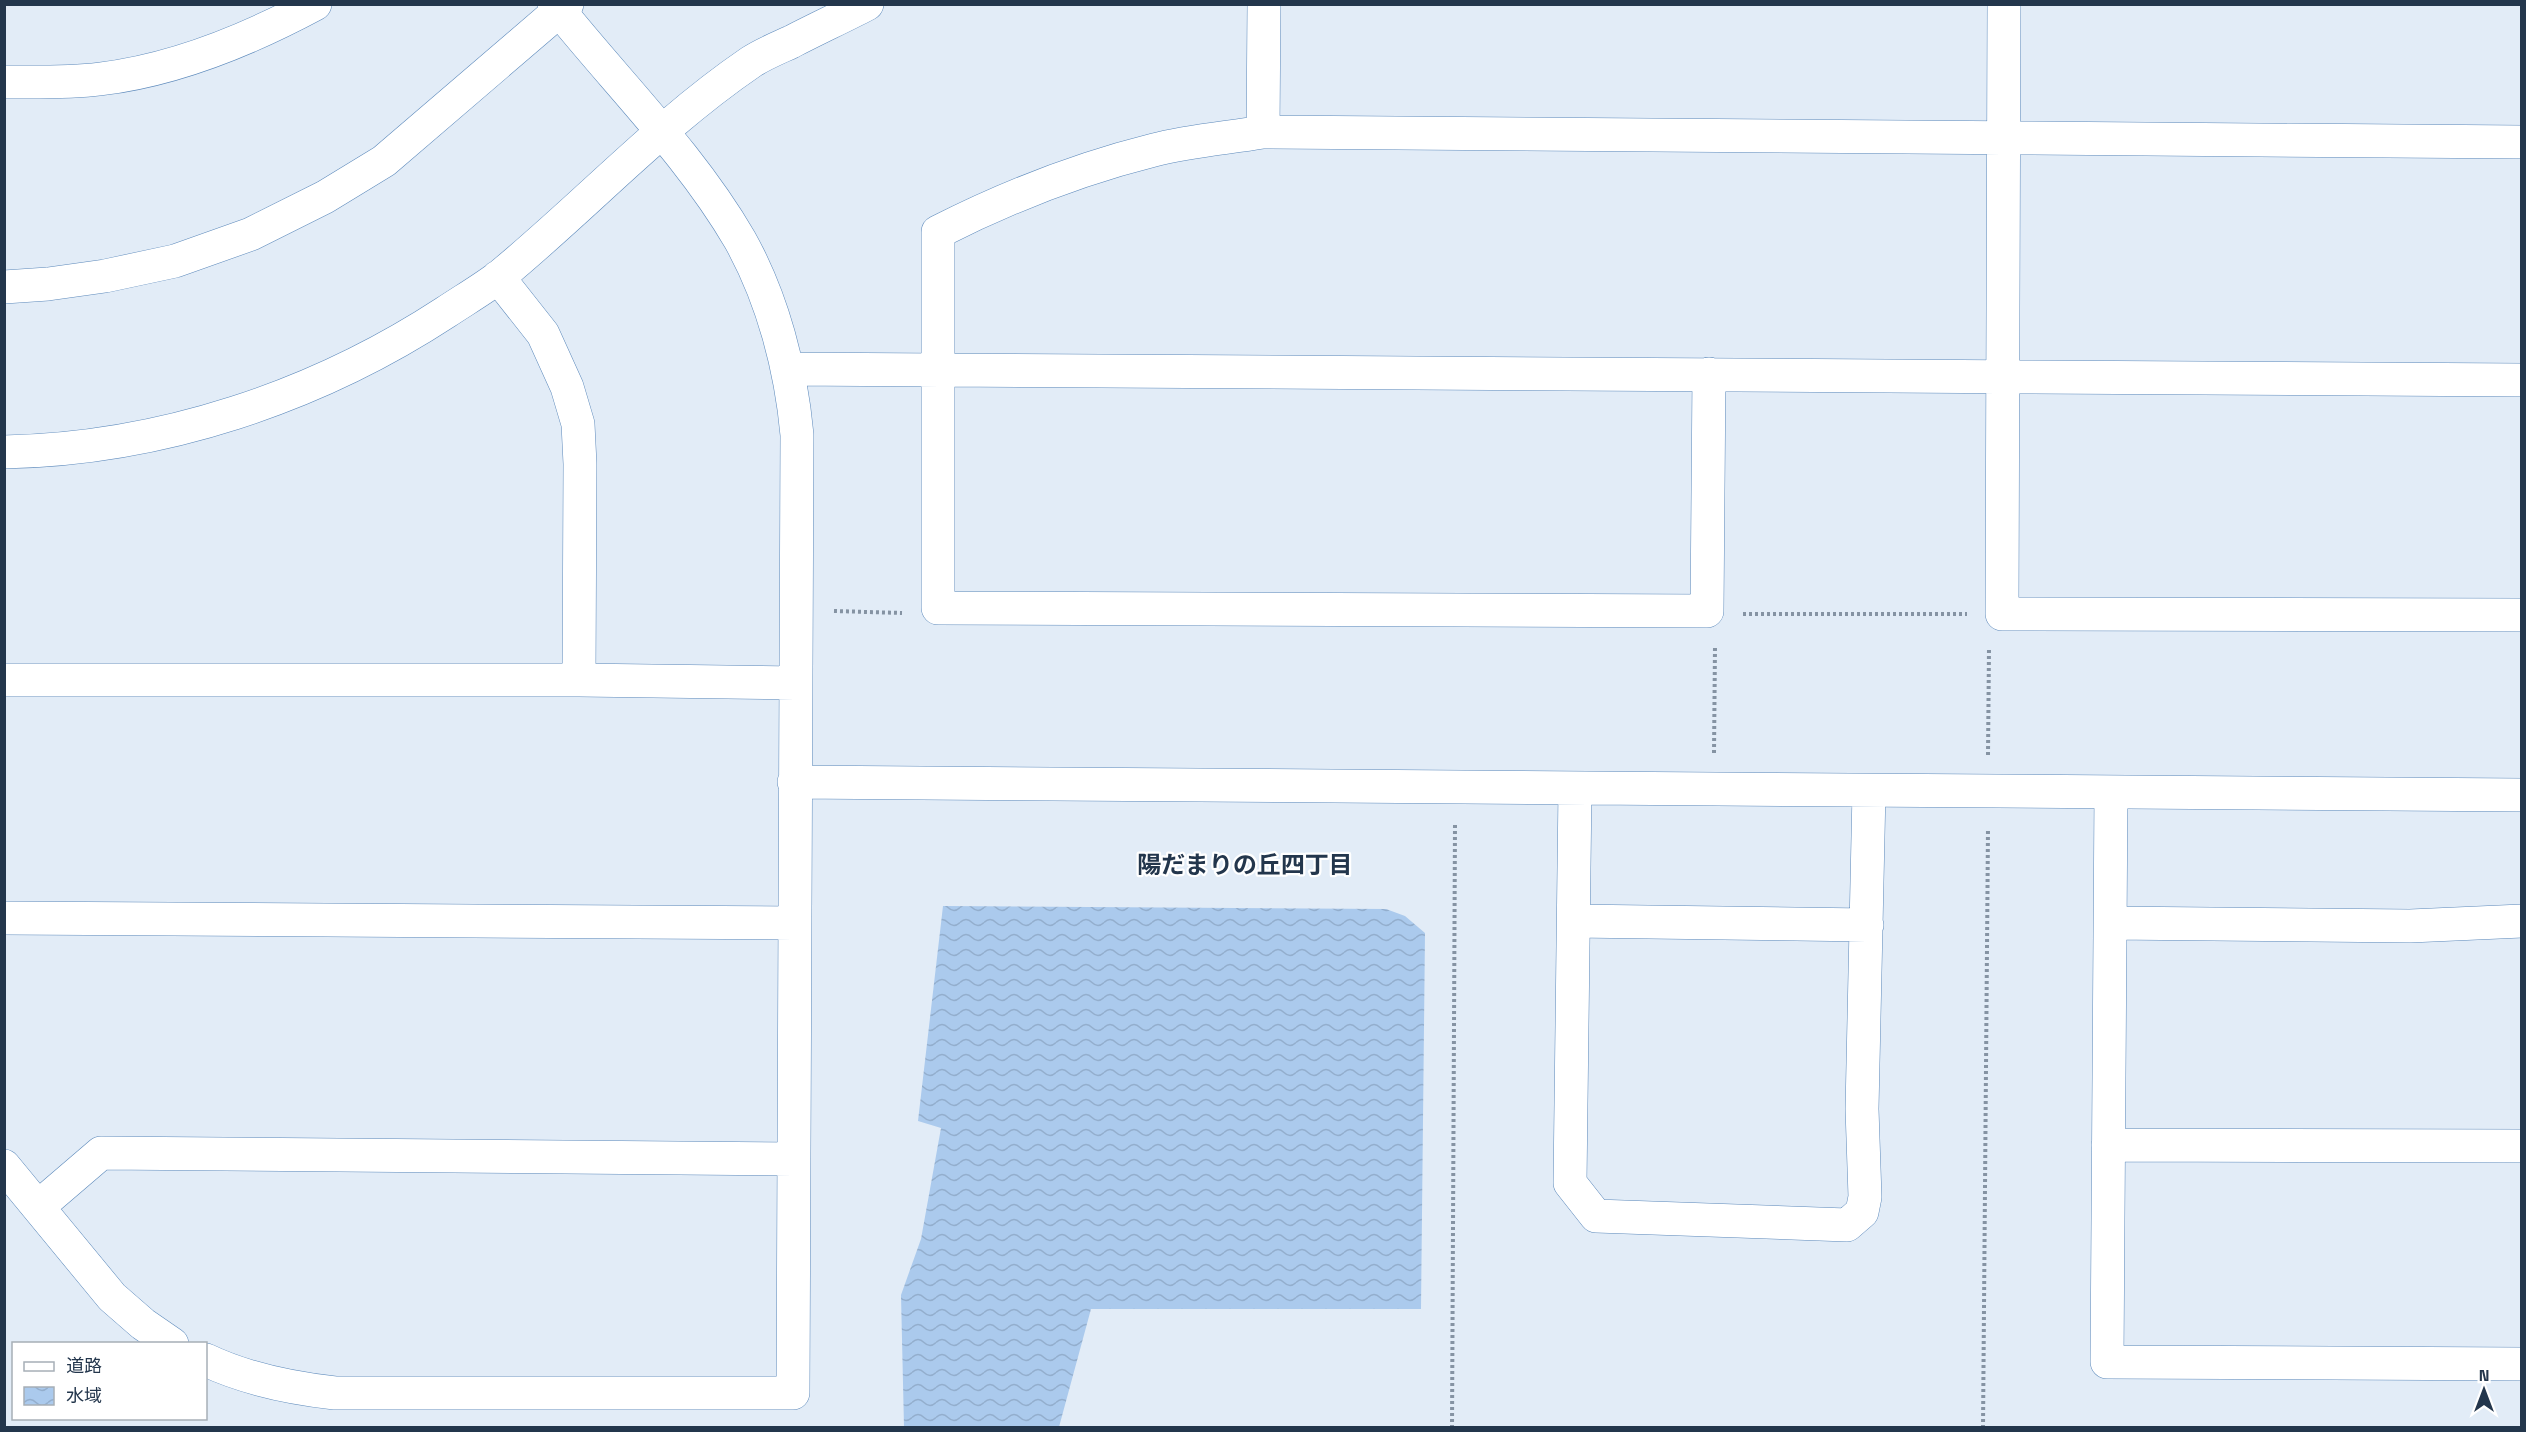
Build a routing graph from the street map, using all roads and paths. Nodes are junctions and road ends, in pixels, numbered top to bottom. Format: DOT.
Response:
graph roads {
  1 [pos="315,4"];
  2 [pos="867,4"];
  3 [pos="1264,4"];
  4 [pos="2004,4"];
  5 [pos="560,7"];
  6 [pos="4,82"];
  7 [pos="1263,132"];
  8 [pos="662,133"];
  9 [pos="2002,137"];
  10 [pos="2522,142"];
  11 [pos="498,277"];
  12 [pos="4,287"];
  13 [pos="787,369"];
  14 [pos="937,370"];
  15 [pos="1709,374"];
  16 [pos="2002,377"];
  17 [pos="2522,380"];
  18 [pos="4,452"];
  19 [pos="938,608"];
  20 [pos="833,611"];
  21 [pos="1707,611"];
  22 [pos="1970,614"];
  23 [pos="2522,615"];
  24 [pos="1989,637"];
  25 [pos="4,680"];
  26 [pos="579,680"];
  27 [pos="795,683"];
  28 [pos="794,782"];
  29 [pos="1455,788"];
  30 [pos="1575,789"];
  31 [pos="1714,790"];
  32 [pos="1869,791"];
  33 [pos="1988,791"];
  34 [pos="2111,792"];
  35 [pos="2522,795"];
  36 [pos="4,918"];
  37 [pos="1574,921"];
  38 [pos="2522,921"];
  39 [pos="793,923"];
  40 [pos="2111,923"];
  41 [pos="1867,925"];
  42 [pos="2108,1145"];
  43 [pos="2522,1146"];
  44 [pos="794,1159"];
  45 [pos="4,1166"];
  46 [pos="38,1207"];
  47 [pos="169,1342"];
  48 [pos="207,1360"];
  49 [pos="2522,1364"];
  50 [pos="1452,1428"];
  51 [pos="1983,1428"];
  1 -- 6 [label="street"];
  2 -- 8 [label="street"];
  3 -- 7 [label="street"];
  4 -- 9 [label="street"];
  5 -- 8 [label="street"];
  5 -- 12 [label="street"];
  7 -- 9 [label="street"];
  7 -- 14 [label="street"];
  8 -- 11 [label="street"];
  8 -- 13 [label="street"];
  9 -- 10 [label="street"];
  9 -- 16 [label="street"];
  11 -- 18 [label="street"];
  11 -- 26 [label="street"];
  13 -- 14 [label="street"];
  13 -- 27 [label="street"];
  14 -- 15 [label="street"];
  14 -- 19 [label="street"];
  15 -- 16 [label="street"];
  15 -- 21 [label="street"];
  16 -- 17 [label="street"];
  16 -- 23 [label="street"];
  19 -- 20 [label="path"];
  19 -- 21 [label="street"];
  21 -- 22 [label="path"];
  21 -- 31 [label="path"];
  24 -- 33 [label="path"];
  25 -- 26 [label="street"];
  26 -- 27 [label="street"];
  27 -- 28 [label="street"];
  28 -- 29 [label="street"];
  28 -- 39 [label="street"];
  29 -- 30 [label="street"];
  29 -- 50 [label="path"];
  30 -- 31 [label="street"];
  30 -- 37 [label="street"];
  31 -- 32 [label="street"];
  32 -- 33 [label="street"];
  32 -- 41 [label="street"];
  33 -- 34 [label="street"];
  33 -- 51 [label="path"];
  34 -- 35 [label="street"];
  34 -- 40 [label="street"];
  36 -- 39 [label="street"];
  37 -- 41 [label="street"];
  37 -- 41 [label="street"];
  38 -- 40 [label="street"];
  39 -- 44 [label="street"];
  40 -- 42 [label="street"];
  42 -- 43 [label="street"];
  42 -- 49 [label="street"];
  44 -- 46 [label="street"];
  44 -- 48 [label="street"];
  45 -- 46 [label="street"];
  46 -- 47 [label="street"];
}
